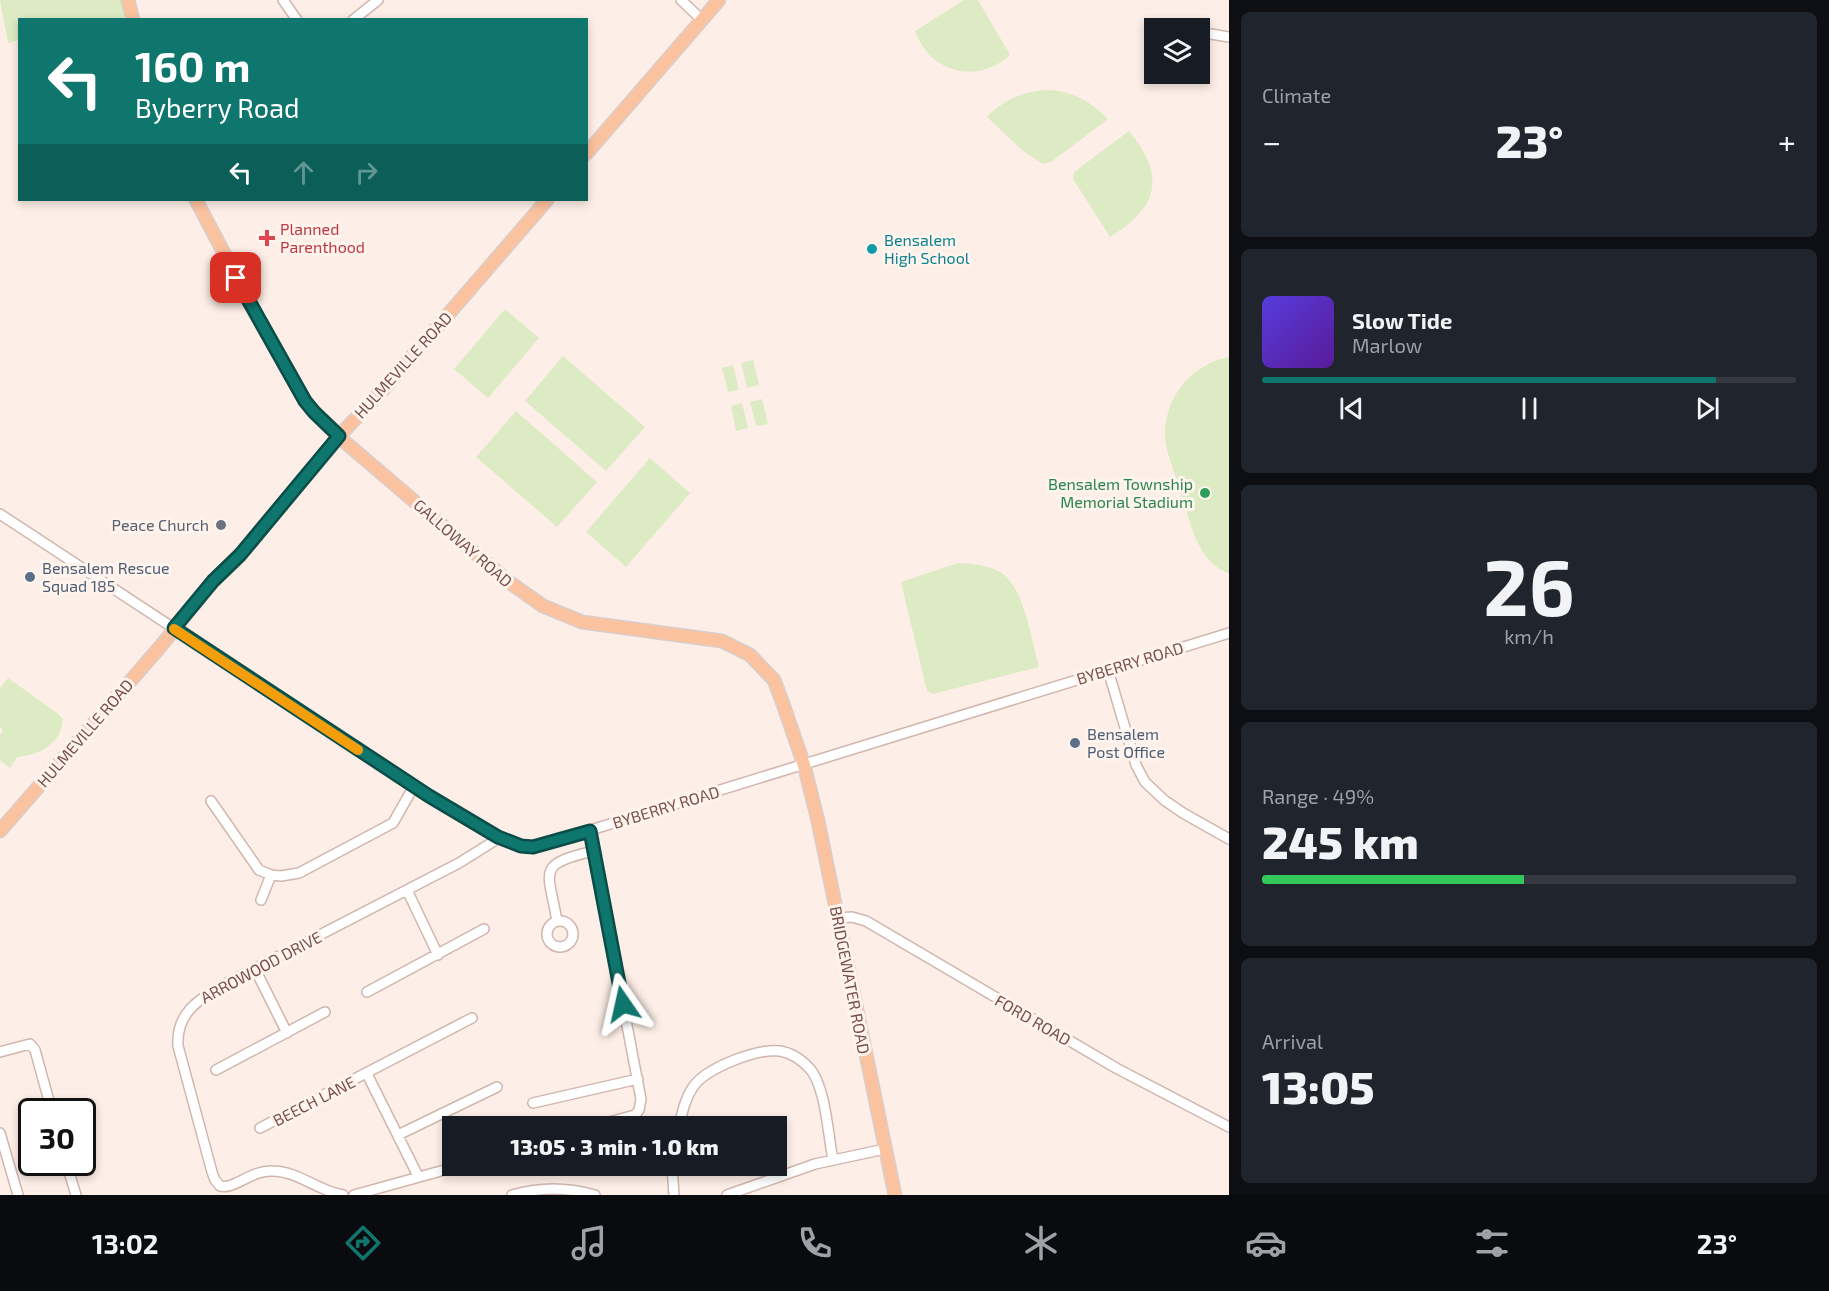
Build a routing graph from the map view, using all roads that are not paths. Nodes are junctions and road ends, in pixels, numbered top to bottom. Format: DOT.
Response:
graph roads {
  1 [pos="128,0"];
  2 [pos="283,0"];
  3 [pos="378,0"];
  4 [pos="681,0"];
  5 [pos="719,0"];
  6 [pos="132,18"];
  7 [pos="296,18"];
  8 [pos="356,18"];
  9 [pos="702,20"];
  10 [pos="1211,34"];
  11 [pos="1229,38"];
  12 [pos="588,152"];
  13 [pos="197,201"];
  14 [pos="547,201"];
  15 [pos="339,436"];
  16 [pos="0,514"];
  17 [pos="174,628"];
  18 [pos="1229,633"];
  19 [pos="1108,670"];
  20 [pos="804,765"];
  21 [pos="414,786"];
  22 [pos="211,801"];
  23 [pos="0,831"];
  24 [pos="590,831"];
  25 [pos="498,837"];
  26 [pos="1229,839"];
  27 [pos="590,852"];
  28 [pos="271,876"];
  29 [pos="407,890"];
  30 [pos="261,900"];
  31 [pos="838,918"];
  32 [pos="557,921"];
  33 [pos="484,929"];
  34 [pos="438,955"];
  35 [pos="255,969"];
  36 [pos="367,992"];
  37 [pos="325,1012"];
  38 [pos="472,1018"];
  39 [pos="287,1033"];
  40 [pos="0,1052"];
  41 [pos="216,1070"];
  42 [pos="367,1074"];
  43 [pos="638,1079"];
  44 [pos="497,1087"];
  45 [pos="48,1098"];
  46 [pos="533,1103"];
  47 [pos="631,1116"];
  48 [pos="682,1116"];
  49 [pos="1229,1127"];
  50 [pos="260,1128"];
  51 [pos="0,1133"];
  52 [pos="398,1135"];
  53 [pos="885,1149"];
  54 [pos="833,1160"];
  55 [pos="442,1170"];
  56 [pos="70,1176"];
  57 [pos="418,1176"];
  58 [pos="673,1176"];
  59 [pos="220,1186"];
  60 [pos="18,1195"];
  61 [pos="76,1195"];
  62 [pos="213,1195"];
  63 [pos="343,1195"];
  64 [pos="354,1195"];
  65 [pos="512,1195"];
  66 [pos="595,1195"];
  67 [pos="674,1195"];
  68 [pos="727,1195"];
  69 [pos="895,1195"];
  1 -- 6 [label="main road"];
  2 -- 7 [label="street"];
  3 -- 8 [label="street"];
  4 -- 9 [label="street"];
  5 -- 9 [label="main road"];
  9 -- 12 [label="main road"];
  10 -- 11 [label="street"];
  13 -- 15 [label="main road, GALLOWAY ROAD"];
  14 -- 15 [label="main road, HULMEVILLE ROAD"];
  15 -- 17 [label="main road, HULMEVILLE ROAD"];
  15 -- 20 [label="main road, GALLOWAY ROAD"];
  16 -- 17 [label="street, BYBERRY ROAD"];
  17 -- 21 [label="street, BYBERRY ROAD"];
  17 -- 23 [label="main road, HULMEVILLE ROAD"];
  18 -- 19 [label="street, BYBERRY ROAD"];
  19 -- 20 [label="street, BYBERRY ROAD"];
  19 -- 26 [label="street"];
  20 -- 24 [label="street, BYBERRY ROAD"];
  20 -- 31 [label="main road, BRIDGEWATER ROAD"];
  21 -- 25 [label="street, BYBERRY ROAD"];
  21 -- 28 [label="street"];
  22 -- 28 [label="street"];
  24 -- 25 [label="street, BYBERRY ROAD"];
  24 -- 27 [label="street"];
  25 -- 29 [label="street, ARROWOOD DRIVE"];
  27 -- 32 [label="street"];
  27 -- 43 [label="street"];
  28 -- 30 [label="street"];
  29 -- 34 [label="street"];
  29 -- 35 [label="street, ARROWOOD DRIVE"];
  31 -- 49 [label="street, FORD ROAD"];
  31 -- 53 [label="main road, BRIDGEWATER ROAD"];
  33 -- 34 [label="street"];
  34 -- 36 [label="street"];
  35 -- 39 [label="street"];
  35 -- 59 [label="street, ARROWOOD DRIVE"];
  37 -- 39 [label="street"];
  38 -- 42 [label="street, BEECH LANE"];
  39 -- 41 [label="street"];
  40 -- 45 [label="street"];
  42 -- 50 [label="street, BEECH LANE"];
  42 -- 52 [label="street, BEECH LANE"];
  43 -- 46 [label="street"];
  43 -- 47 [label="street"];
  44 -- 52 [label="street"];
  48 -- 54 [label="street"];
  51 -- 60 [label="street"];
  52 -- 57 [label="street, BEECH LANE"];
  53 -- 54 [label="street"];
  53 -- 69 [label="main road, BRIDGEWATER ROAD"];
  54 -- 68 [label="street"];
  55 -- 57 [label="street"];
  56 -- 61 [label="street"];
  57 -- 64 [label="street"];
  58 -- 67 [label="street"];
  59 -- 62 [label="street"];
  59 -- 63 [label="street"];
  65 -- 66 [label="street"];
}
